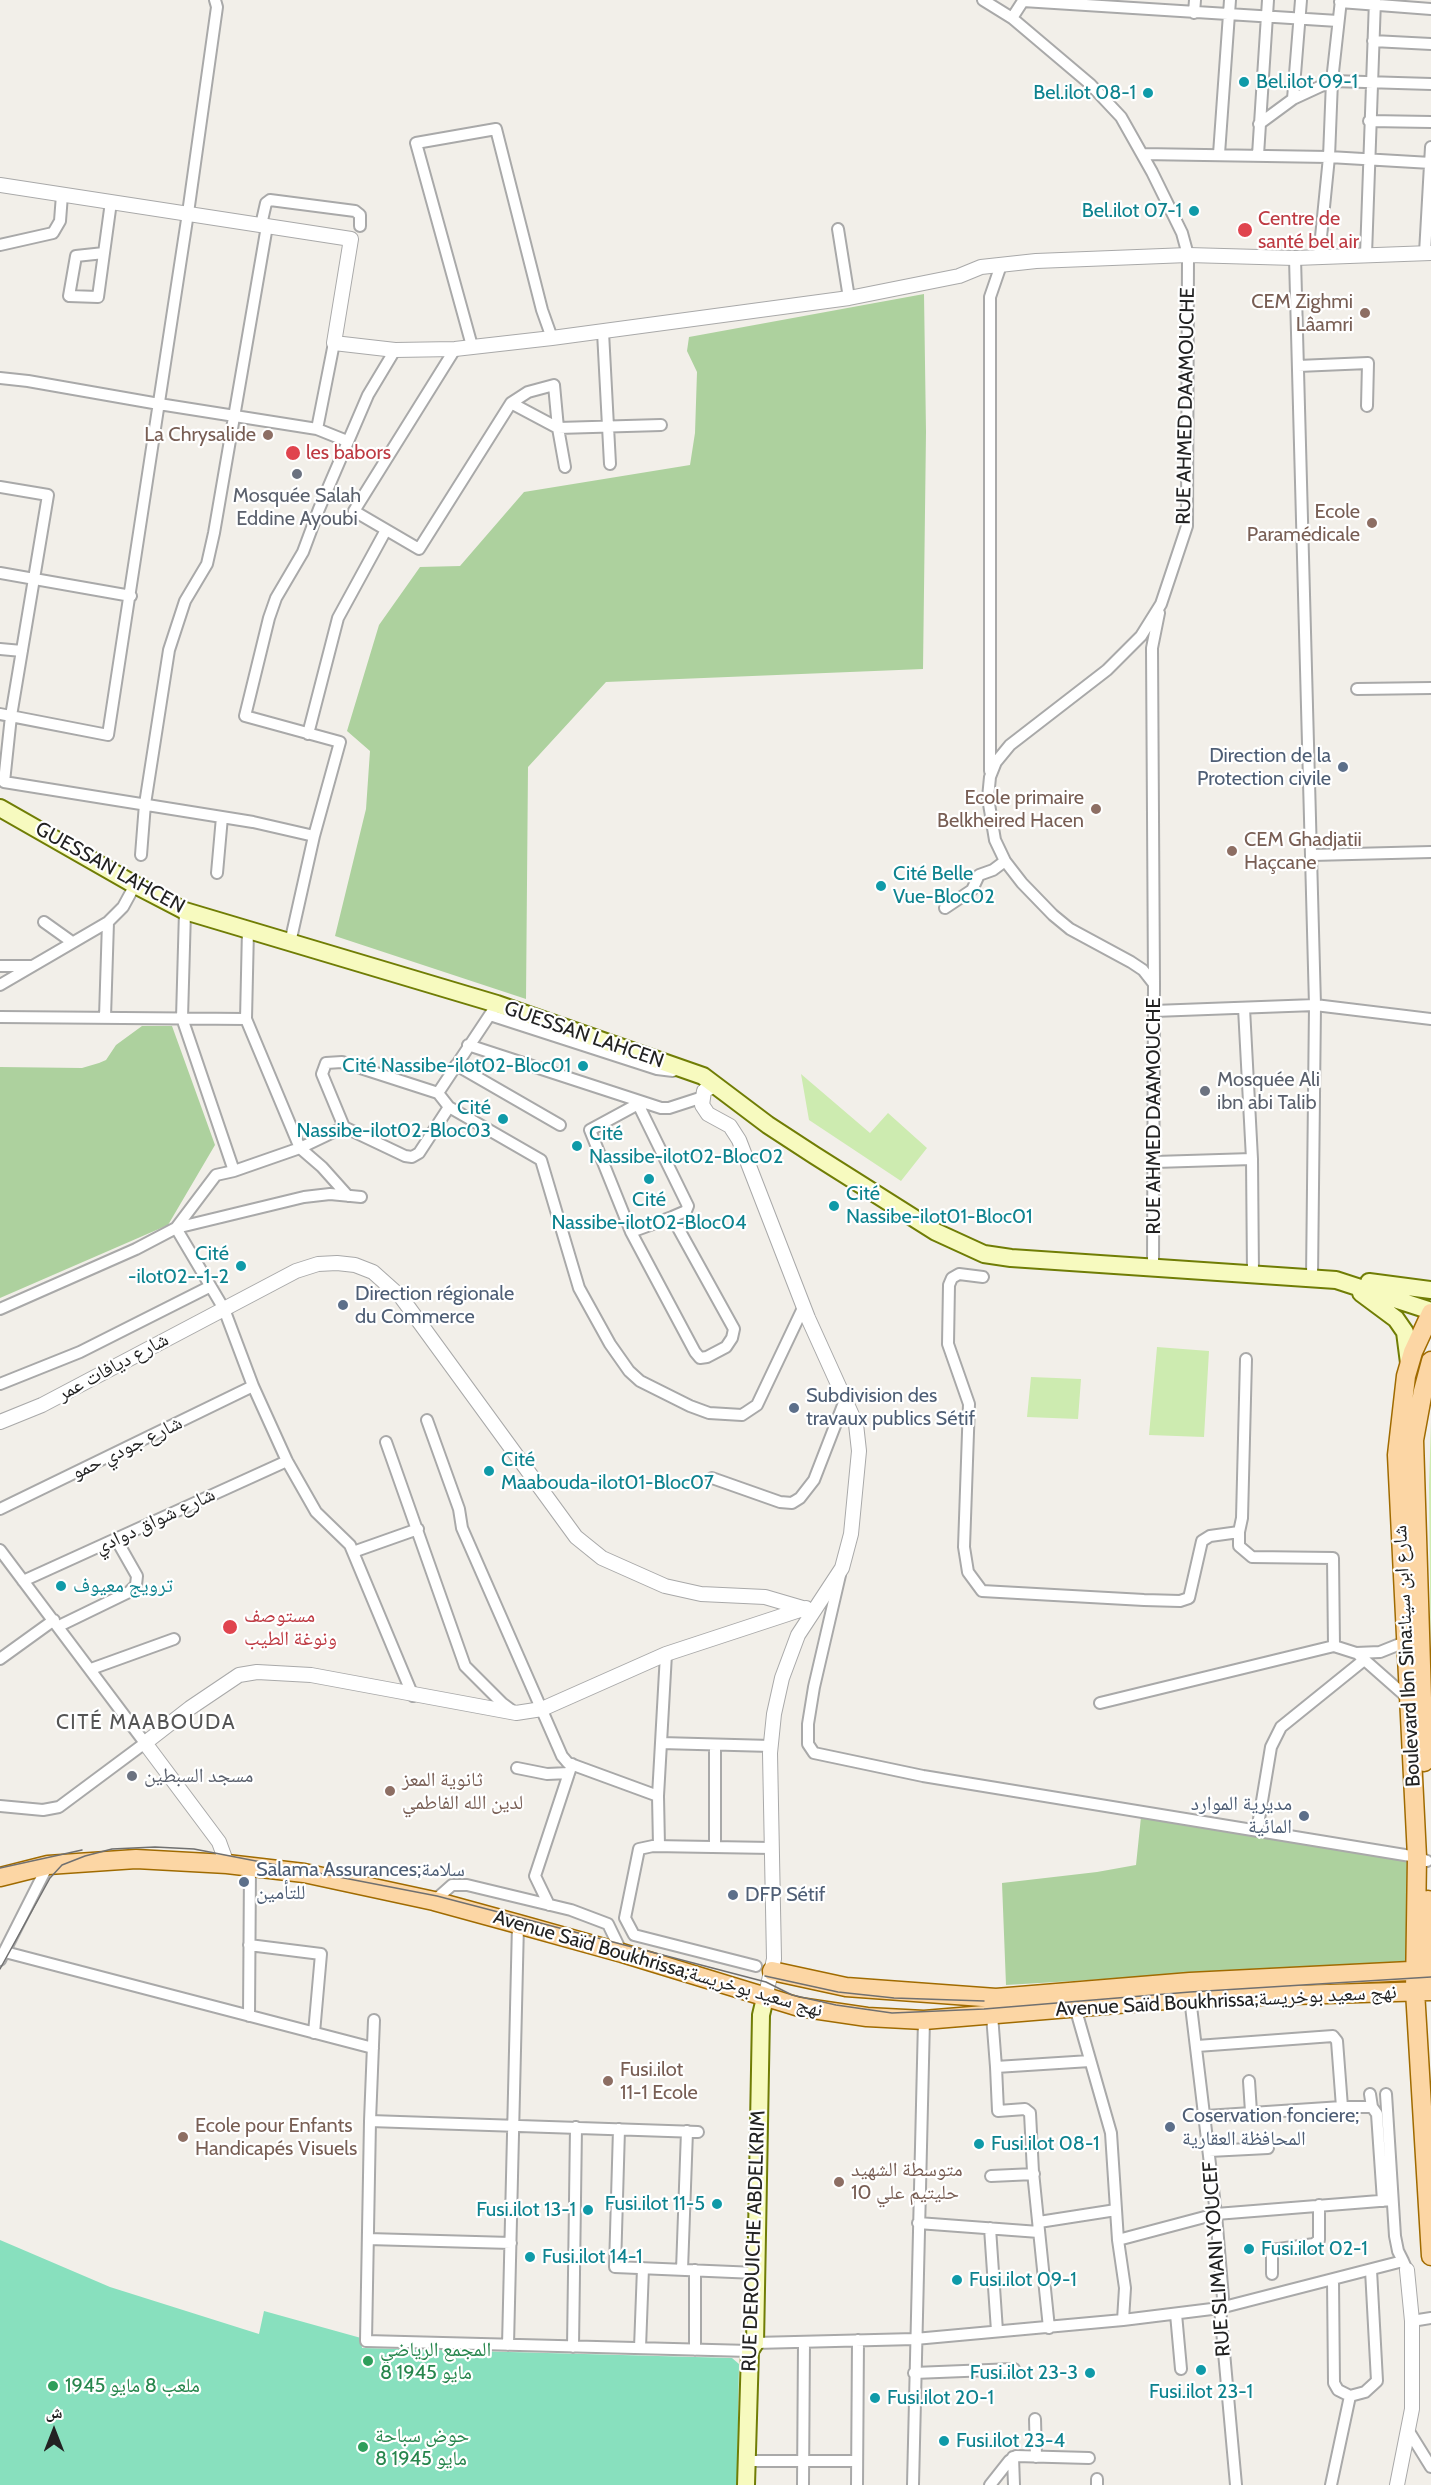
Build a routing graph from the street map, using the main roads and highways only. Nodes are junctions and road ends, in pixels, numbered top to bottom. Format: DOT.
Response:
graph roads {
  1 [pos="0,808"];
  2 [pos="1336,1280"];
  3 [pos="1431,1290"];
  4 [pos="1431,1312"];
  5 [pos="1431,1361"];
  6 [pos="1409,1367"];
  7 [pos="1421,1707"];
  8 [pos="1422,1859"];
  9 [pos="0,1877"];
  10 [pos="1429,1926"];
  11 [pos="764,1969"];
  12 [pos="1425,1971"];
  13 [pos="1427,1993"];
  14 [pos="765,1998"];
  15 [pos="1431,2256"];
  16 [pos="746,2485"];
  1 -- 2 [label="main road, GUESSAN LAHCEN"];
  2 -- 3 [label="main road"];
  2 -- 4 [label="main road"];
  2 -- 6 [label="main road"];
  4 -- 6 [label="main road, Boulevard Ibn Sina:شارع ابن سينا"];
  5 -- 7 [label="main road"];
  6 -- 7 [label="main road, Boulevard Ibn Sina:شارع ابن سينا"];
  7 -- 8 [label="main road, Boulevard Ibn Sina:شارع ابن سينا"];
  8 -- 10 [label="main road, Boulevard Ibn Sina:شارع ابن سينا"];
  8 -- 12 [label="main road, Boulevard Ibn Sina:شارع ابن سينا"];
  9 -- 14 [label="main road, Avenue Saïd Boukhrissa;نهج سعيد بوخريسة"];
  10 -- 12 [label="main road, Boulevard Ibn Sina:شارع ابن سينا"];
  11 -- 12 [label="main road, Avenue Saïd Boukhrissa;نهج سعيد بوخريسة"];
  12 -- 13 [label="main road, Boulevard Ibn Sina:شارع ابن سينا"];
  13 -- 14 [label="main road, Avenue Saïd Boukhrissa;نهج سعيد بوخريسة"];
  13 -- 15 [label="main road, Boulevard Ibn Sina:شارع ابن سينا"];
  14 -- 16 [label="main road, RUE DEROUICHE ABDELKRIM"];
}
